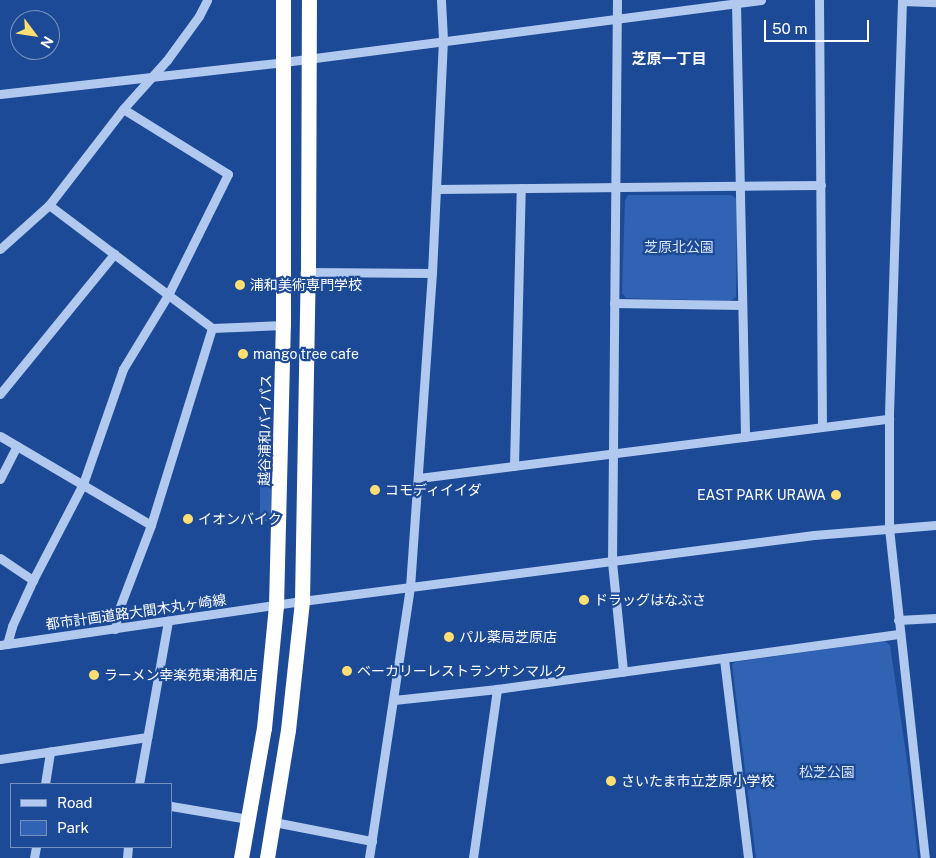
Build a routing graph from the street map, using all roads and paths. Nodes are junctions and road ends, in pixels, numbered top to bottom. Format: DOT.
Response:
graph roads {
  1 [pos="283,0"];
  2 [pos="309,0"];
  3 [pos="441,0"];
  4 [pos="617,0"];
  5 [pos="762,0"];
  6 [pos="819,0"];
  7 [pos="208,1"];
  8 [pos="902,1"];
  9 [pos="936,2"];
  10 [pos="736,3"];
  11 [pos="616,18"];
  12 [pos="443,39"];
  13 [pos="309,58"];
  14 [pos="284,62"];
  15 [pos="155,75"];
  16 [pos="0,94"];
  17 [pos="123,110"];
  18 [pos="821,185"];
  19 [pos="740,186"];
  20 [pos="615,187"];
  21 [pos="521,188"];
  22 [pos="436,189"];
  23 [pos="49,204"];
  24 [pos="0,234"];
  25 [pos="3,246"];
  26 [pos="114,254"];
  27 [pos="308,272"];
  28 [pos="432,274"];
  29 [pos="168,295"];
  30 [pos="614,302"];
  31 [pos="742,305"];
  32 [pos="283,325"];
  33 [pos="212,328"];
  34 [pos="0,394"];
  35 [pos="889,419"];
  36 [pos="822,426"];
  37 [pos="0,436"];
  38 [pos="745,437"];
  39 [pos="17,446"];
  40 [pos="612,454"];
  41 [pos="514,466"];
  42 [pos="418,478"];
  43 [pos="0,479"];
  44 [pos="83,484"];
  45 [pos="151,525"];
  46 [pos="936,525"];
  47 [pos="889,528"];
  48 [pos="0,558"];
  49 [pos="612,562"];
  50 [pos="33,580"];
  51 [pos="410,587"];
  52 [pos="302,601"];
  53 [pos="276,606"];
  54 [pos="936,618"];
  55 [pos="898,620"];
  56 [pos="168,622"];
  57 [pos="115,629"];
  58 [pos="900,634"];
  59 [pos="3,644"];
  60 [pos="724,659"];
  61 [pos="624,671"];
  62 [pos="497,690"];
  63 [pos="394,700"];
  64 [pos="146,738"];
  65 [pos="50,751"];
  66 [pos="0,759"];
  67 [pos="45,783"];
  68 [pos="139,783"];
  69 [pos="172,806"];
  70 [pos="248,819"];
  71 [pos="274,822"];
  72 [pos="372,841"];
  73 [pos="241,858"];
  74 [pos="267,858"];
  75 [pos="369,858"];
  76 [pos="473,858"];
  77 [pos="748,858"];
  78 [pos="925,858"];
  1 -- 14 [label="highway, 越谷浦和バイパス"];
  2 -- 13 [label="highway"];
  3 -- 12 [label="street"];
  4 -- 11 [label="street"];
  5 -- 10 [label="street"];
  6 -- 18 [label="street"];
  7 -- 15 [label="street"];
  8 -- 9 [label="street"];
  8 -- 35 [label="street"];
  10 -- 11 [label="street"];
  10 -- 19 [label="street"];
  11 -- 12 [label="street"];
  11 -- 20 [label="street"];
  12 -- 13 [label="street"];
  12 -- 22 [label="street"];
  13 -- 14 [label="street"];
  13 -- 27 [label="highway"];
  14 -- 15 [label="street"];
  14 -- 32 [label="highway, 越谷浦和バイパス"];
  15 -- 16 [label="street"];
  15 -- 17 [label="street"];
  17 -- 23 [label="street"];
  17 -- 29 [label="street"];
  18 -- 19 [label="street"];
  18 -- 36 [label="street"];
  19 -- 20 [label="street"];
  19 -- 31 [label="street"];
  20 -- 21 [label="street"];
  20 -- 30 [label="street"];
  21 -- 22 [label="street"];
  21 -- 41 [label="street"];
  22 -- 28 [label="street"];
  23 -- 25 [label="street"];
  23 -- 26 [label="street"];
  24 -- 25 [label="street"];
  26 -- 29 [label="street"];
  26 -- 34 [label="street"];
  27 -- 28 [label="street"];
  27 -- 52 [label="highway"];
  28 -- 42 [label="street"];
  29 -- 33 [label="street"];
  29 -- 44 [label="street"];
  30 -- 31 [label="street"];
  30 -- 40 [label="street"];
  31 -- 38 [label="street"];
  32 -- 33 [label="street"];
  32 -- 53 [label="highway, 越谷浦和バイパス"];
  33 -- 45 [label="street"];
  35 -- 36 [label="street"];
  35 -- 47 [label="street"];
  36 -- 38 [label="street"];
  37 -- 39 [label="street"];
  38 -- 40 [label="street"];
  39 -- 43 [label="street"];
  39 -- 44 [label="street"];
  40 -- 41 [label="street"];
  40 -- 49 [label="street"];
  41 -- 42 [label="street"];
  42 -- 51 [label="street"];
  44 -- 45 [label="street"];
  44 -- 50 [label="street"];
  45 -- 57 [label="street"];
  46 -- 47 [label="street, 都市計画道路大間木丸ヶ崎線"];
  47 -- 49 [label="street, 都市計画道路大間木丸ヶ崎線"];
  47 -- 55 [label="street"];
  48 -- 50 [label="street"];
  49 -- 51 [label="street, 都市計画道路大間木丸ヶ崎線"];
  49 -- 61 [label="street"];
  50 -- 59 [label="street"];
  51 -- 52 [label="street, 都市計画道路大間木丸ヶ崎線"];
  51 -- 63 [label="street"];
  52 -- 53 [label="street, 都市計画道路大間木丸ヶ崎線"];
  52 -- 71 [label="highway"];
  53 -- 56 [label="street, 都市計画道路大間木丸ヶ崎線"];
  53 -- 70 [label="highway, 越谷浦和バイパス"];
  54 -- 55 [label="street"];
  55 -- 58 [label="street"];
  56 -- 57 [label="street, 都市計画道路大間木丸ヶ崎線"];
  56 -- 64 [label="street"];
  57 -- 59 [label="street, 都市計画道路大間木丸ヶ崎線"];
  58 -- 60 [label="street"];
  58 -- 78 [label="street"];
  60 -- 61 [label="street"];
  60 -- 77 [label="street"];
  61 -- 62 [label="street"];
  62 -- 63 [label="street"];
  62 -- 76 [label="street"];
  63 -- 72 [label="street"];
  64 -- 65 [label="street"];
  64 -- 68 [label="street"];
  65 -- 66 [label="street"];
  65 -- 67 [label="street"];
  69 -- 70 [label="street"];
  70 -- 73 [label="highway, 越谷浦和バイパス"];
  71 -- 72 [label="street"];
  71 -- 74 [label="highway"];
  72 -- 75 [label="street"];
}
